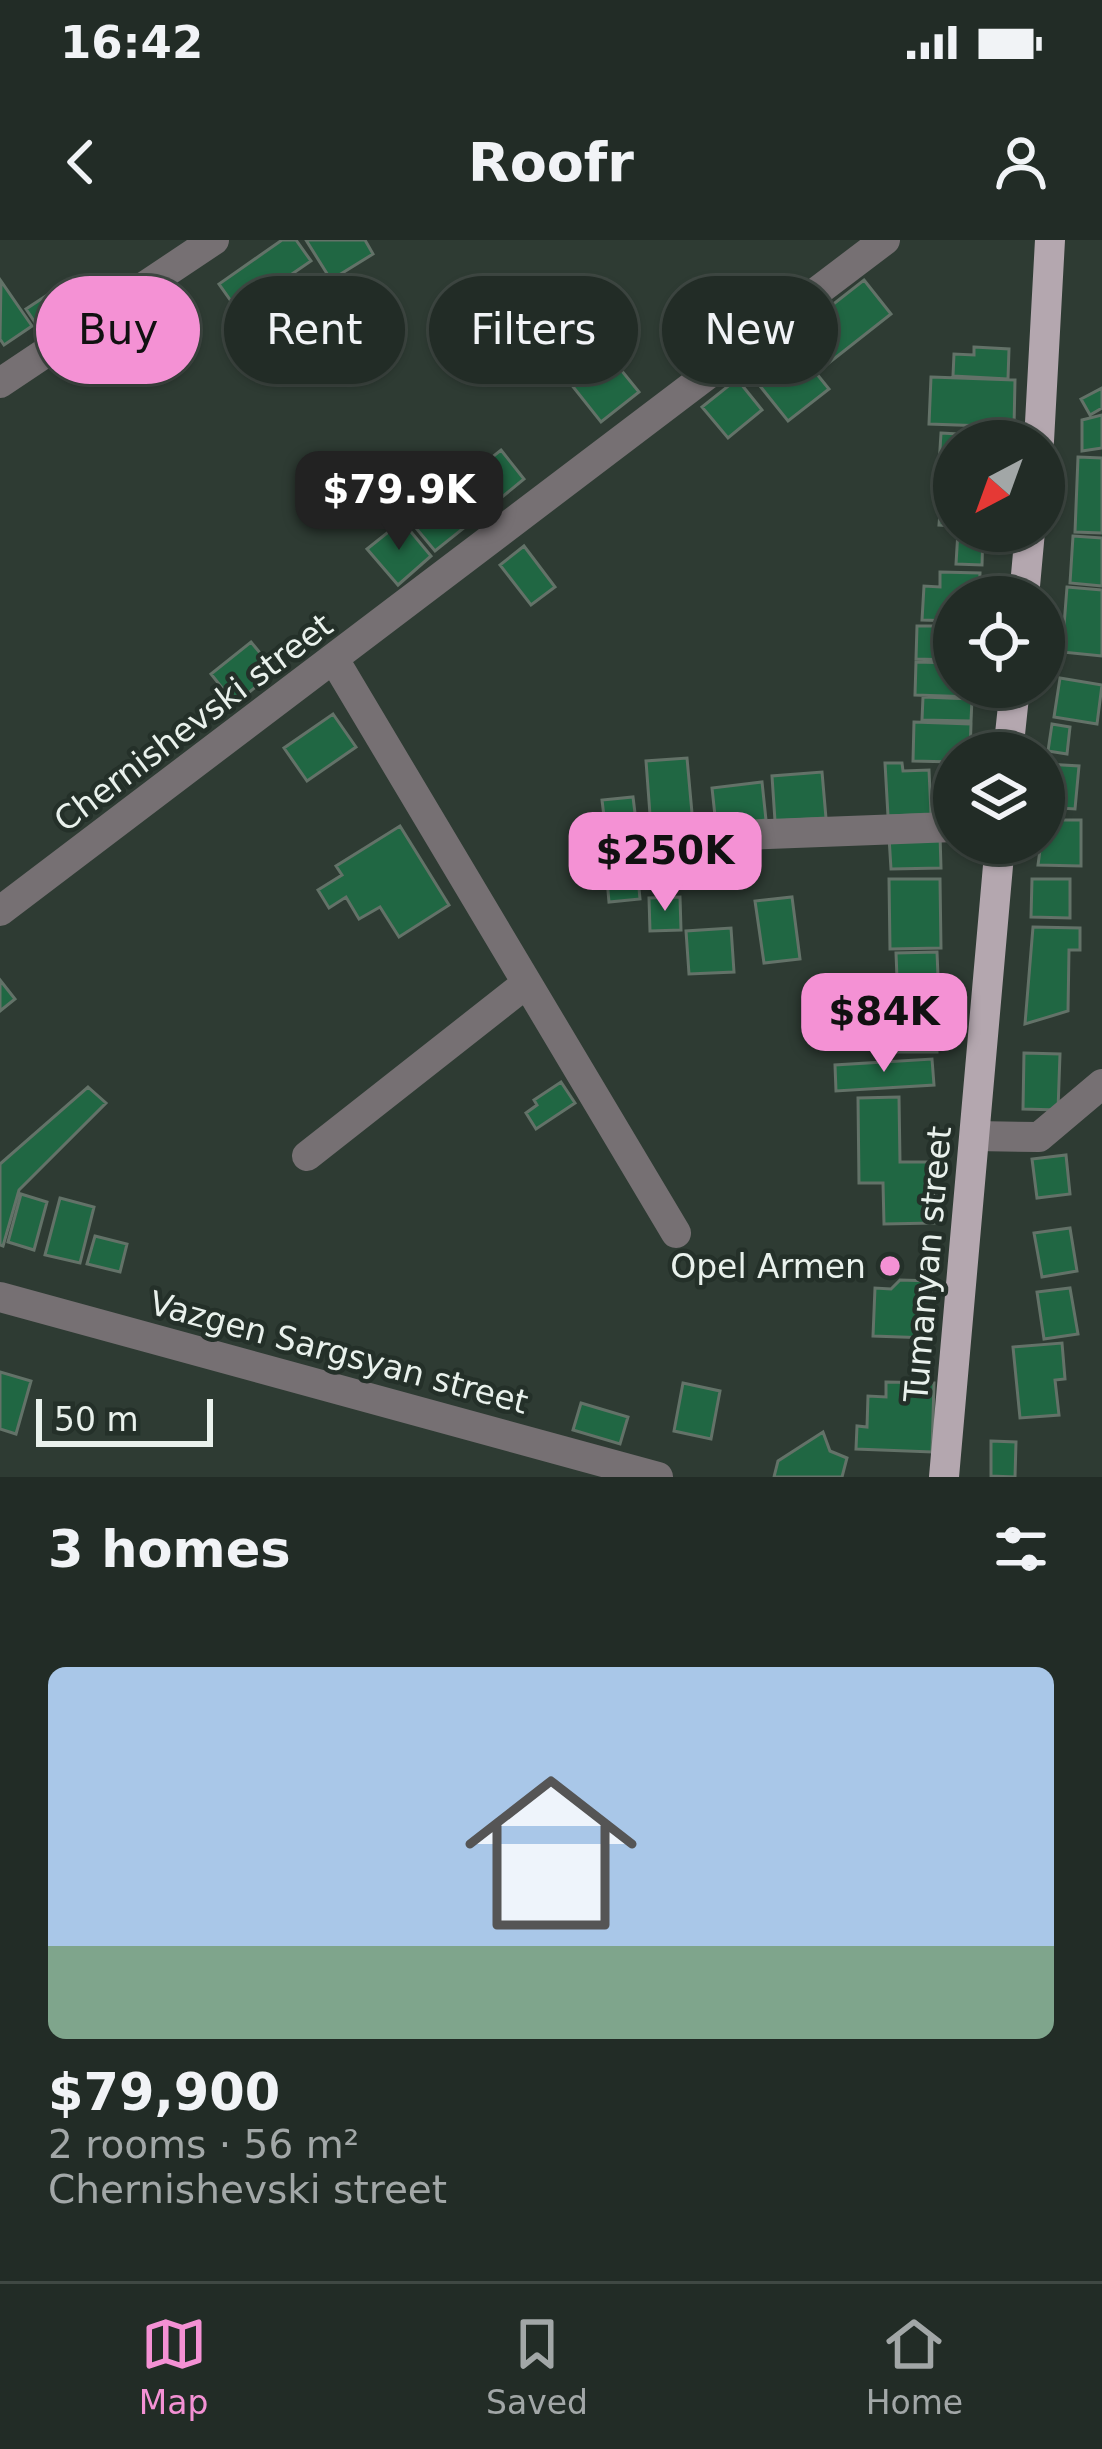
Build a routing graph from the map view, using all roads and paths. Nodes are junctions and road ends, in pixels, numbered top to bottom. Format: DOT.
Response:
graph roads {
  1 [pos="214,240"];
  2 [pos="885,240"];
  3 [pos="1051,240"];
  4 [pos="0,383"];
  5 [pos="1040,420"];
  6 [pos="335,661"];
  7 [pos="933,828"];
  8 [pos="692,837"];
  9 [pos="998,864"];
  10 [pos="0,911"];
  11 [pos="527,983"];
  12 [pos="1102,1084"];
  13 [pos="975,1136"];
  14 [pos="307,1156"];
  15 [pos="676,1233"];
  16 [pos="0,1298"];
  17 [pos="577,1466"];
  18 [pos="658,1477"];
  19 [pos="944,1477"];
  1 -- 4 [label="street"];
  2 -- 6 [label="street, Chernishevski street"];
  3 -- 5 [label="main road"];
  6 -- 10 [label="street, Chernishevski street"];
  6 -- 11 [label="street"];
  7 -- 8 [label="street"];
  9 -- 13 [label="main road, Tumanyan street"];
  11 -- 14 [label="street"];
  11 -- 15 [label="street"];
  12 -- 13 [label="street"];
  13 -- 19 [label="main road, Tumanyan street"];
  16 -- 17 [label="street, Vazgen Sargsyan street"];
  17 -- 18 [label="street, Vazgen Sargsyan street"];
}
